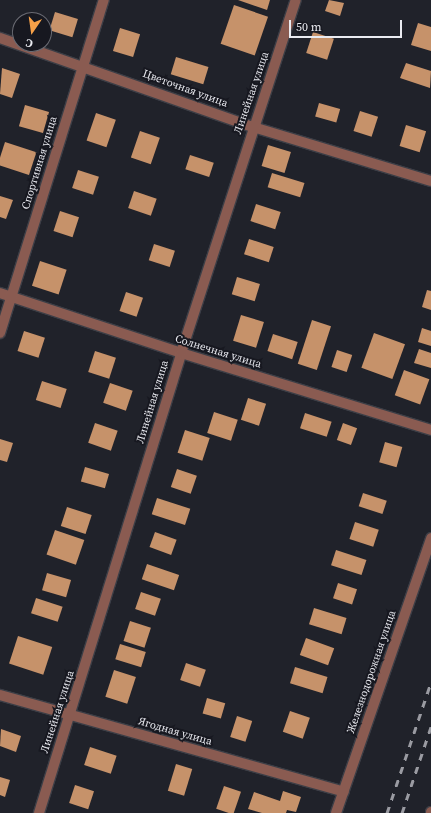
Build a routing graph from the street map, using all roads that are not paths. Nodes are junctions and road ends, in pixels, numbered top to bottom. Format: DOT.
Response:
graph roads {
  1 [pos="104,0"];
  2 [pos="296,0"];
  3 [pos="0,38"];
  4 [pos="83,66"];
  5 [pos="253,127"];
  6 [pos="431,181"];
  7 [pos="0,294"];
  8 [pos="11,297"];
  9 [pos="0,333"];
  10 [pos="180,353"];
  11 [pos="431,430"];
  12 [pos="431,538"];
  13 [pos="0,695"];
  14 [pos="71,714"];
  15 [pos="344,792"];
  16 [pos="38,813"];
  17 [pos="336,813"];
  1 -- 4 [label="street, Спортивная улица"];
  2 -- 5 [label="street, Линейная улица"];
  3 -- 4 [label="street, Цветочная улица"];
  4 -- 5 [label="street, Цветочная улица"];
  4 -- 8 [label="street, Спортивная улица"];
  5 -- 6 [label="street, Цветочная улица"];
  5 -- 10 [label="street, Линейная улица"];
  7 -- 8 [label="street, Солнечная улица"];
  8 -- 9 [label="street, Спортивная улица"];
  8 -- 10 [label="street, Солнечная улица"];
  10 -- 11 [label="street, Солнечная улица"];
  10 -- 14 [label="street, Линейная улица"];
  12 -- 15 [label="street, Железнодорожная улица"];
  13 -- 14 [label="street, Ягодная улица"];
  14 -- 15 [label="street, Ягодная улица"];
  14 -- 16 [label="street, Линейная улица"];
  15 -- 17 [label="street, Железнодорожная улица"];
}
